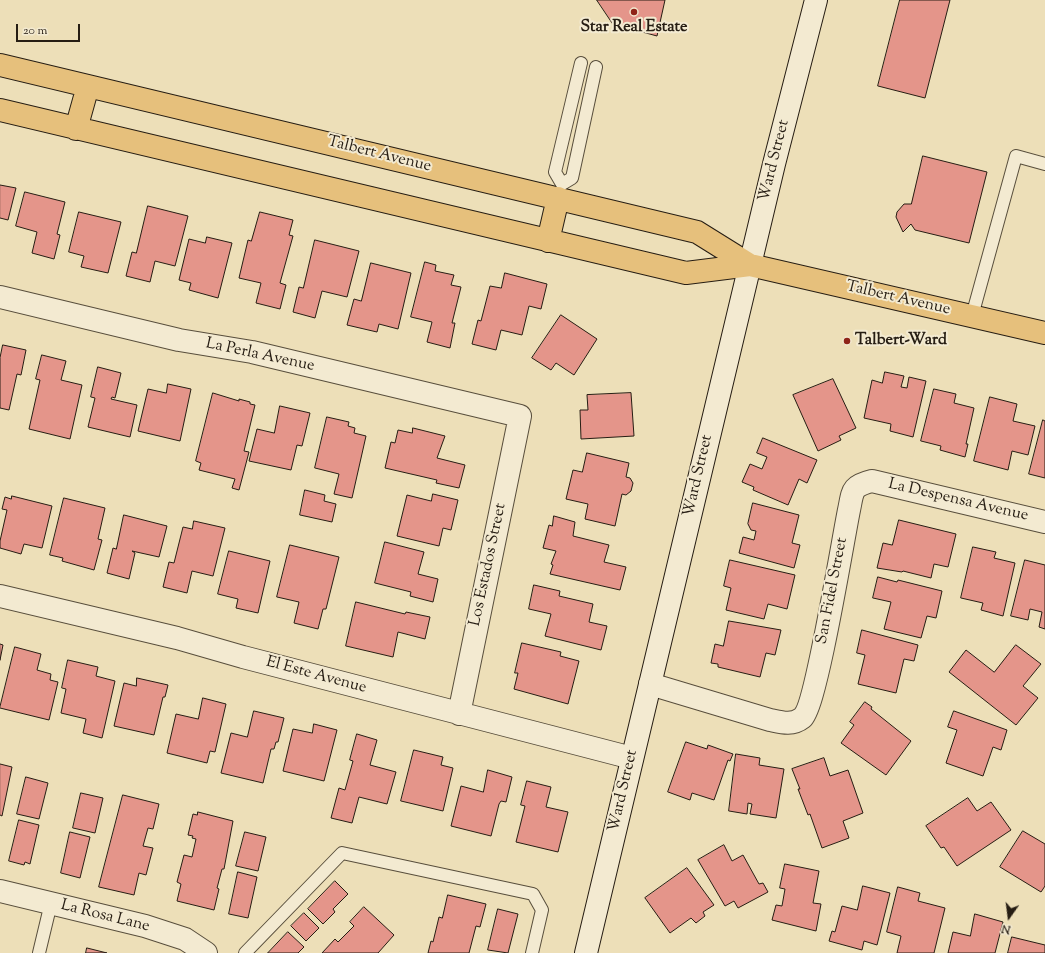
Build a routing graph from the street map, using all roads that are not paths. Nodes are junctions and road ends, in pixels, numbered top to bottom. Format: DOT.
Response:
graph roads {
  1 [pos="816,0"];
  2 [pos="581,63"];
  3 [pos="0,65"];
  4 [pos="596,67"];
  5 [pos="88,86"];
  6 [pos="0,110"];
  7 [pos="76,129"];
  8 [pos="1045,164"];
  9 [pos="560,191"];
  10 [pos="548,241"];
  11 [pos="750,265"];
  12 [pos="0,297"];
  13 [pos="972,316"];
  14 [pos="1045,333"];
  15 [pos="520,416"];
  16 [pos="872,481"];
  17 [pos="1045,522"];
  18 [pos="0,596"];
  19 [pos="650,684"];
  20 [pos="459,714"];
  21 [pos="632,758"];
  22 [pos="0,891"];
  23 [pos="51,903"];
  24 [pos="39,953"];
  25 [pos="206,953"];
  26 [pos="245,953"];
  27 [pos="532,953"];
  28 [pos="586,953"];
  1 -- 11 [label="street, Ward Street"];
  2 -- 9 [label="lane"];
  3 -- 5 [label="main road, Talbert Avenue"];
  4 -- 9 [label="lane"];
  5 -- 7 [label="main road"];
  5 -- 9 [label="main road, Talbert Avenue"];
  6 -- 7 [label="main road, Talbert Avenue"];
  7 -- 10 [label="main road, Talbert Avenue"];
  8 -- 13 [label="lane"];
  9 -- 10 [label="main road"];
  9 -- 11 [label="main road, Talbert Avenue"];
  10 -- 11 [label="main road, Talbert Avenue"];
  11 -- 13 [label="main road, Talbert Avenue"];
  11 -- 19 [label="street, Ward Street"];
  12 -- 15 [label="street, La Perla Avenue"];
  13 -- 14 [label="main road, Talbert Avenue"];
  15 -- 20 [label="street, Los Estados Street"];
  16 -- 17 [label="street, La Despensa Avenue"];
  16 -- 19 [label="street, San Fidel Street"];
  18 -- 20 [label="street, El Este Avenue"];
  19 -- 21 [label="street, Ward Street"];
  20 -- 21 [label="street, El Este Avenue"];
  21 -- 28 [label="street, Ward Street"];
  22 -- 23 [label="street, La Rosa Lane"];
  23 -- 24 [label="lane"];
  23 -- 25 [label="street, La Rosa Lane"];
  26 -- 27 [label="lane"];
}
